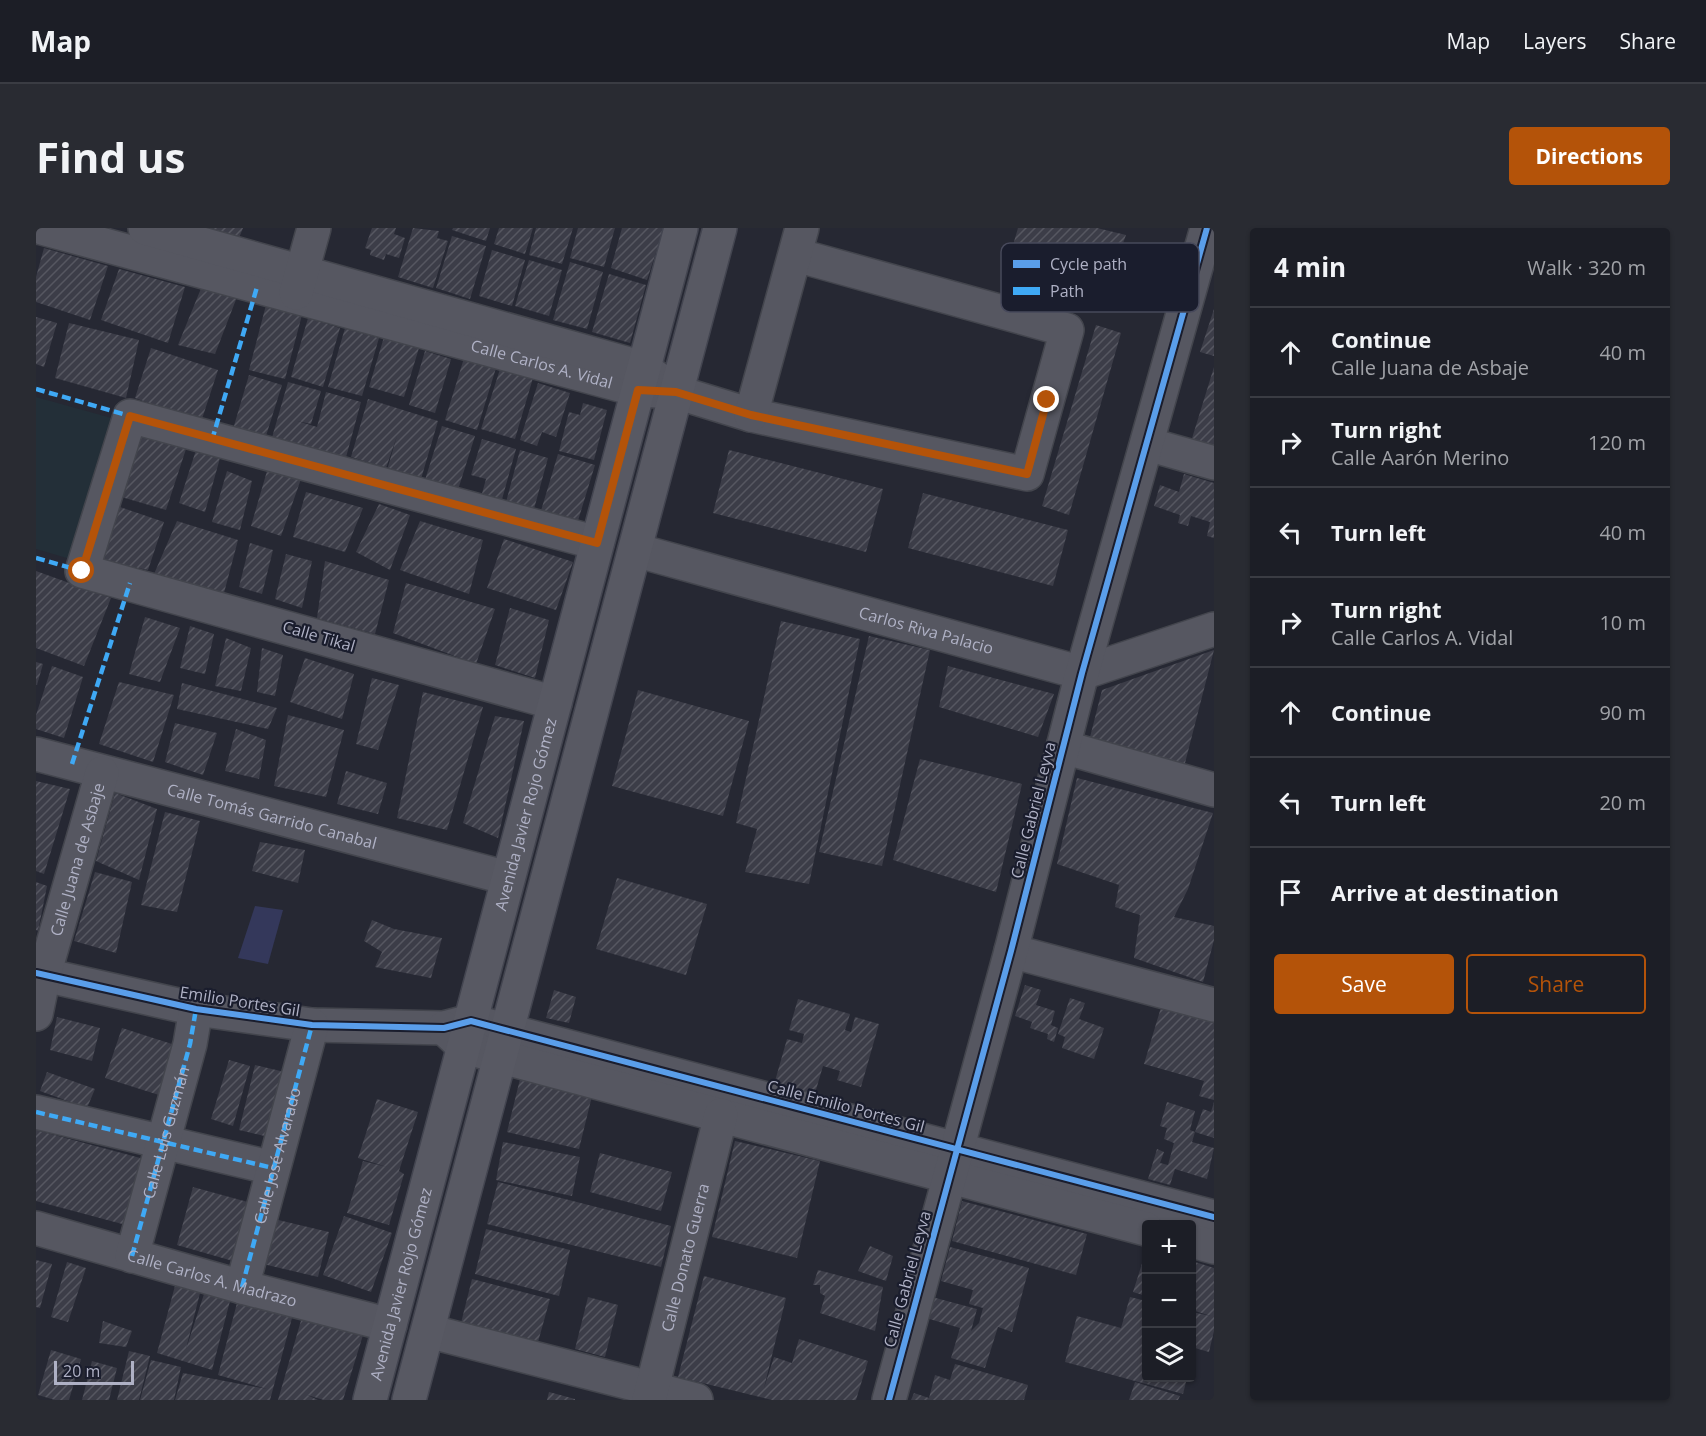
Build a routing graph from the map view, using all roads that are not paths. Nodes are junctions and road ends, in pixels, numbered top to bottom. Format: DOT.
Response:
graph roads {
  1 [pos="42,228"];
  2 [pos="145,228"];
  3 [pos="314,228"];
  4 [pos="681,228"];
  5 [pos="720,228"];
  6 [pos="1207,228"];
  7 [pos="799,241"];
  8 [pos="1199,257"];
  9 [pos="298,284"];
  10 [pos="1001,308"];
  11 [pos="1013,312"];
  12 [pos="1184,312"];
  13 [pos="641,379"];
  14 [pos="676,392"];
  15 [pos="751,415"];
  16 [pos="1147,444"];
  17 [pos="1214,463"];
  18 [pos="597,543"];
  19 [pos="635,550"];
  20 [pos="1214,629"];
  21 [pos="1082,673"];
  22 [pos="555,703"];
  23 [pos="1063,747"];
  24 [pos="36,754"];
  25 [pos="102,773"];
  26 [pos="1214,790"];
  27 [pos="508,878"];
  28 [pos="1011,951"];
  29 [pos="40,974"];
  30 [pos="1214,1005"];
  31 [pos="196,1010"];
  32 [pos="36,1014"];
  33 [pos="312,1025"];
  34 [pos="459,1032"];
  35 [pos="504,1043"];
  36 [pos="36,1112"];
  37 [pos="721,1115"];
  38 [pos="163,1143"];
  39 [pos="952,1162"];
  40 [pos="273,1168"];
  41 [pos="1214,1217"];
  42 [pos="36,1228"];
  43 [pos="1142,1228"];
  44 [pos="1196,1242"];
  45 [pos="1214,1247"];
  46 [pos="132,1256"];
  47 [pos="242,1287"];
  48 [pos="390,1325"];
  49 [pos="428,1331"];
  50 [pos="651,1394"];
  51 [pos="370,1400"];
  52 [pos="410,1400"];
  53 [pos="696,1400"];
  54 [pos="889,1400"];
  1 -- 9 [label="street, Calle Carlos A. Vidal"];
  2 -- 9 [label="street, Calle Carlos A. Vidal"];
  3 -- 9 [label="street"];
  4 -- 13 [label="main road, Avenida Javier Rojo Gómez"];
  5 -- 14 [label="main road"];
  6 -- 8 [label="street, Calle Gabriel Leyva"];
  7 -- 10 [label="street, Calle Carlos A. Vidal"];
  7 -- 15 [label="street"];
  9 -- 13 [label="street, Calle Carlos A. Vidal"];
  11 -- 15 [label="street, Calle Carlos A. Vidal"];
  12 -- 16 [label="street, Calle Gabriel Leyva"];
  13 -- 14 [label="street, Calle Carlos A. Vidal"];
  13 -- 18 [label="main road, Avenida Javier Rojo Gómez"];
  14 -- 15 [label="street, Calle Carlos A. Vidal"];
  14 -- 19 [label="main road"];
  16 -- 17 [label="street"];
  16 -- 21 [label="street, Calle Gabriel Leyva"];
  18 -- 22 [label="main road, Avenida Javier Rojo Gómez"];
  18 -- 22 [label="street, Calle Tikal"];
  19 -- 21 [label="street, Carlos Riva Palacio"];
  19 -- 35 [label="main road"];
  20 -- 21 [label="street"];
  21 -- 23 [label="street, Calle Gabriel Leyva"];
  22 -- 27 [label="main road, Avenida Javier Rojo Gómez"];
  23 -- 26 [label="street"];
  23 -- 28 [label="street, Calle Gabriel Leyva"];
  24 -- 25 [label="street, Calle Tomás Garrido Canabal"];
  25 -- 27 [label="street, Calle Tomás Garrido Canabal"];
  25 -- 29 [label="street, Calle Juana de Asbaje"];
  27 -- 34 [label="main road, Avenida Javier Rojo Gómez"];
  28 -- 30 [label="street"];
  28 -- 39 [label="street, Calle Gabriel Leyva"];
  29 -- 31 [label="street, Emilio Portes Gil"];
  29 -- 32 [label="street, Calle Juana de Asbaje"];
  31 -- 33 [label="street, Emilio Portes Gil"];
  31 -- 38 [label="street, Calle Luis Guzmán"];
  33 -- 34 [label="street, Emilio Portes Gil"];
  33 -- 40 [label="street, Calle José Alvarado"];
  34 -- 35 [label="street, Calle Emilio Portes Gil"];
  34 -- 48 [label="main road, Avenida Javier Rojo Gómez"];
  35 -- 37 [label="street, Calle Emilio Portes Gil"];
  35 -- 39 [label="street, Calle Emilio Portes Gil"];
  35 -- 49 [label="main road"];
  36 -- 38 [label="street"];
  37 -- 39 [label="street, Calle Emilio Portes Gil"];
  37 -- 50 [label="street, Calle Donato Guerra"];
  38 -- 40 [label="street"];
  38 -- 46 [label="street, Calle Luis Guzmán"];
  39 -- 41 [label="street, Calle Emilio Portes Gil"];
  39 -- 43 [label="street, Calle Emilio Portes Gil"];
  39 -- 54 [label="street, Calle Gabriel Leyva"];
  40 -- 47 [label="street, Calle José Alvarado"];
  42 -- 46 [label="street, Calle Carlos A. Madrazo"];
  44 -- 45 [label="street"];
  46 -- 47 [label="street, Calle Carlos A. Madrazo"];
  47 -- 48 [label="street, Calle Carlos A. Madrazo"];
  48 -- 51 [label="main road, Avenida Javier Rojo Gómez"];
  49 -- 50 [label="street"];
  49 -- 52 [label="main road"];
  50 -- 53 [label="street"];
}
